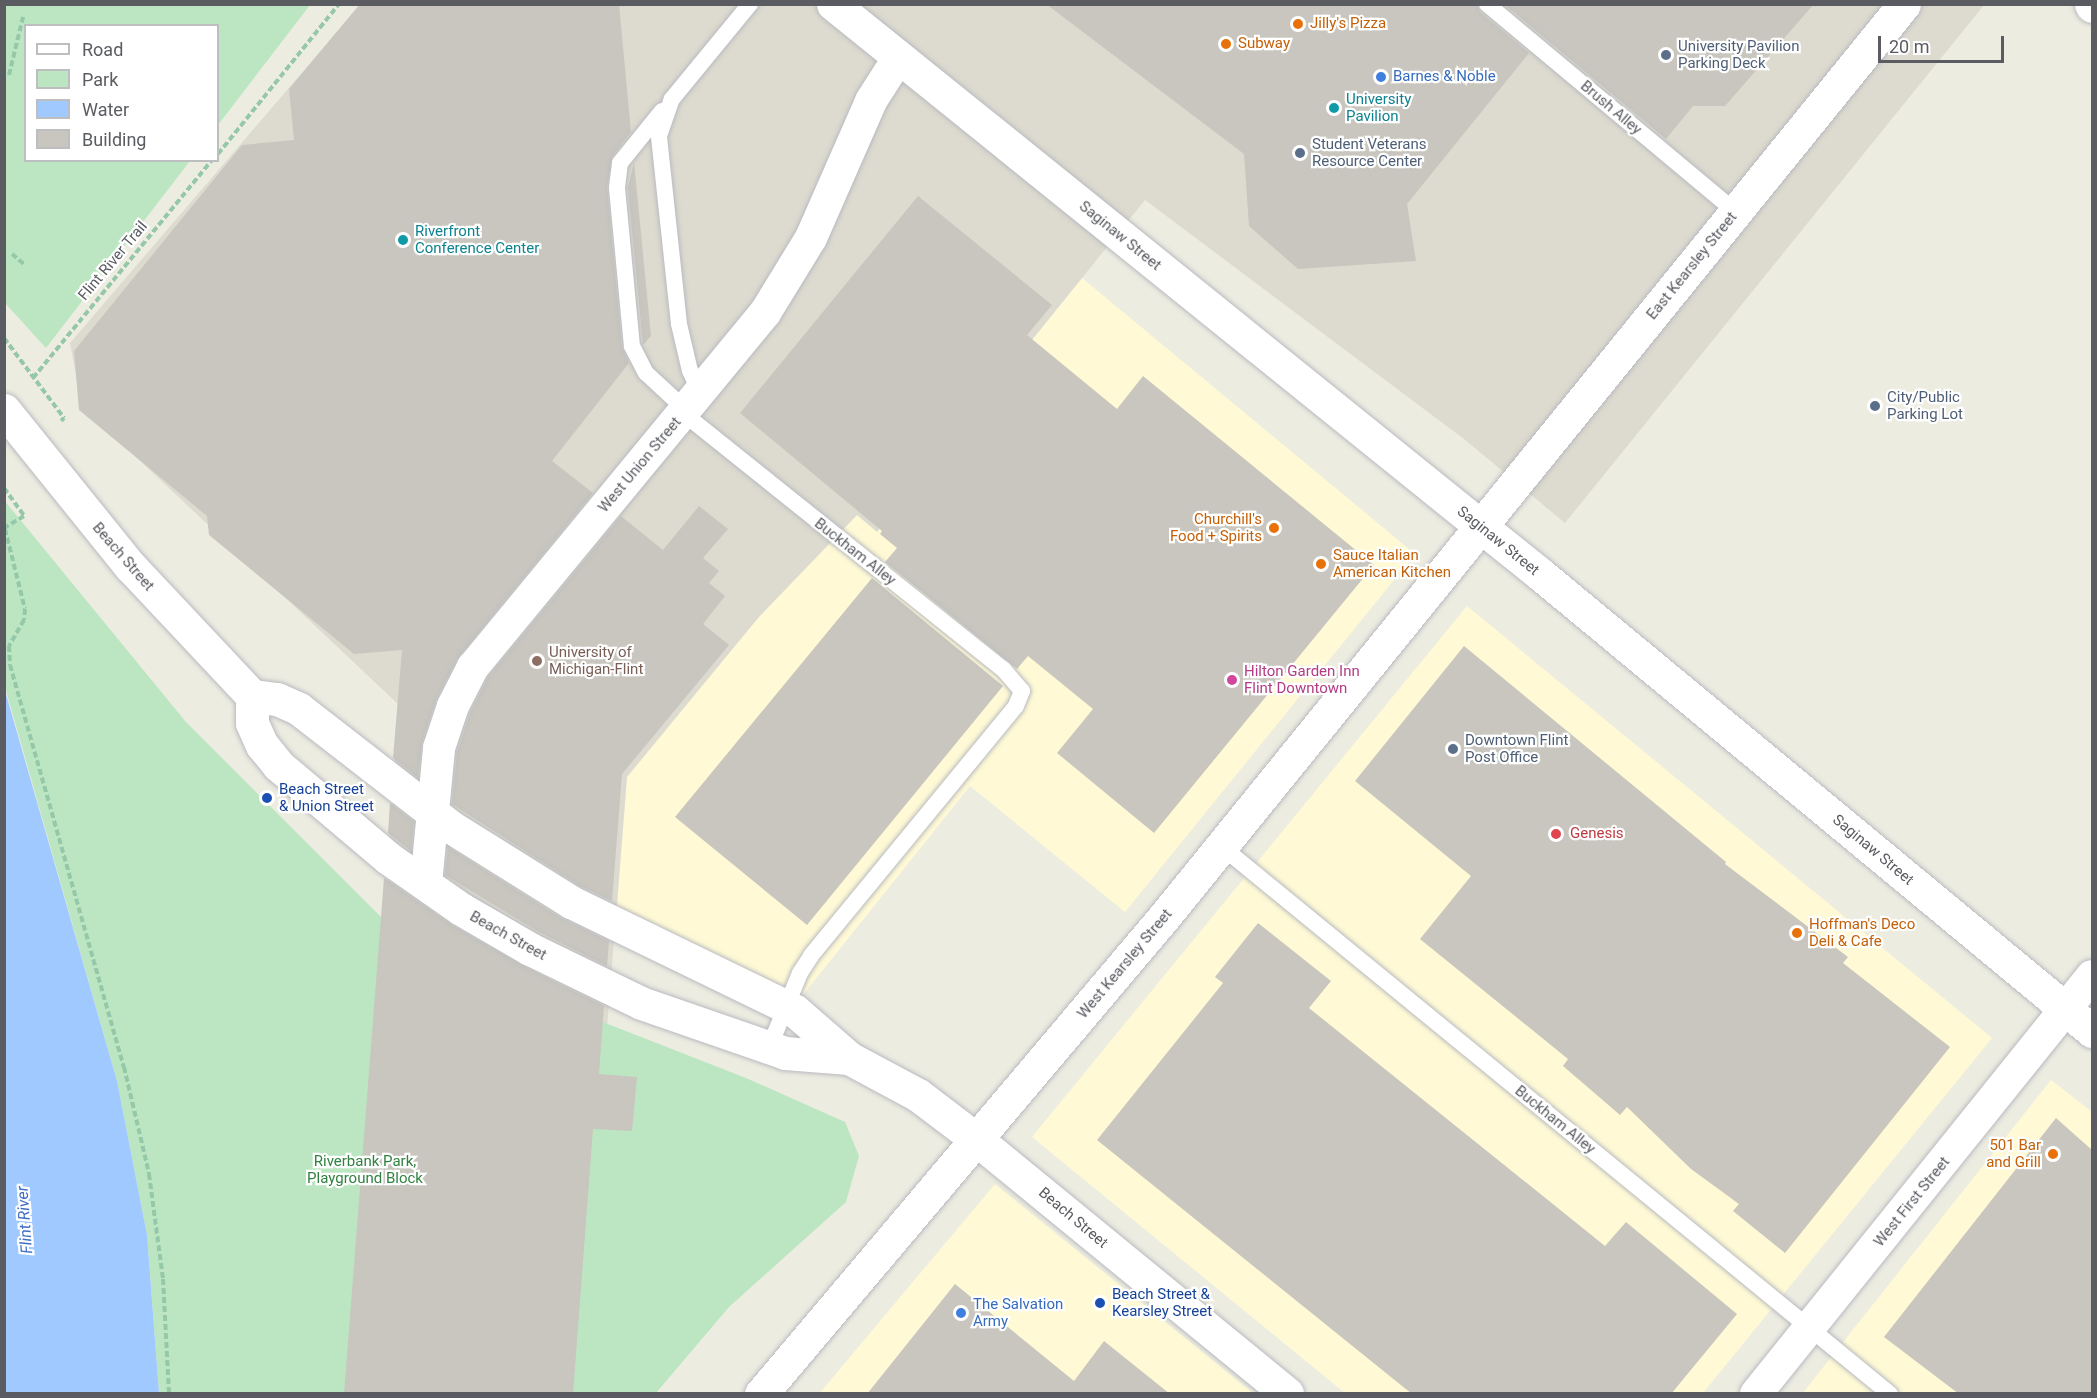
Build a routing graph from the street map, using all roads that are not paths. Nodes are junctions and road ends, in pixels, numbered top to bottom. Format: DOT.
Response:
graph roads {
  1 [pos="750,4"];
  2 [pos="833,4"];
  3 [pos="1487,4"];
  4 [pos="1904,4"];
  5 [pos="899,57"];
  6 [pos="672,99"];
  7 [pos="1736,212"];
  8 [pos="689,405"];
  9 [pos="4,410"];
  10 [pos="1481,527"];
  11 [pos="252,696"];
  12 [pos="430,812"];
  13 [pos="1221,846"];
  14 [pos="426,884"];
  15 [pos="2092,976"];
  16 [pos="786,1005"];
  17 [pos="2067,1010"];
  18 [pos="2092,1030"];
  19 [pos="769,1048"];
  20 [pos="849,1058"];
  21 [pos="976,1139"];
  22 [pos="1809,1328"];
  23 [pos="761,1394"];
  24 [pos="1287,1394"];
  25 [pos="1756,1394"];
  26 [pos="1890,1394"];
  1 -- 6 [label="lane, Buckham Alley"];
  2 -- 5 [label="street, Saginaw Street"];
  3 -- 7 [label="lane, Brush Alley"];
  4 -- 7 [label="street, East Kearsley Street"];
  5 -- 8 [label="street, West Union Street"];
  5 -- 10 [label="street, Saginaw Street"];
  6 -- 8 [label="lane"];
  6 -- 8 [label="lane, Buckham Alley"];
  7 -- 10 [label="street, East Kearsley Street"];
  8 -- 12 [label="street, West Union Street"];
  8 -- 16 [label="lane, Buckham Alley"];
  9 -- 11 [label="street, Beach Street"];
  10 -- 13 [label="street, West Kearsley Street"];
  10 -- 17 [label="street, Saginaw Street"];
  11 -- 12 [label="street, Beach Street"];
  11 -- 14 [label="street, Beach Street"];
  12 -- 14 [label="street, West Union Street"];
  12 -- 16 [label="street, Beach Street"];
  13 -- 21 [label="street, West Kearsley Street"];
  13 -- 22 [label="lane, Buckham Alley"];
  14 -- 19 [label="street, Beach Street"];
  15 -- 17 [label="street, West First Street"];
  16 -- 19 [label="lane"];
  16 -- 20 [label="street, Beach Street"];
  17 -- 18 [label="street, Saginaw Street"];
  17 -- 22 [label="street, West First Street"];
  19 -- 20 [label="street, Beach Street"];
  20 -- 21 [label="street, Beach Street"];
  21 -- 23 [label="street, West Kearsley Street"];
  21 -- 24 [label="street, Beach Street"];
  22 -- 25 [label="street, West First Street"];
  22 -- 26 [label="lane, Buckham Alley"];
}
